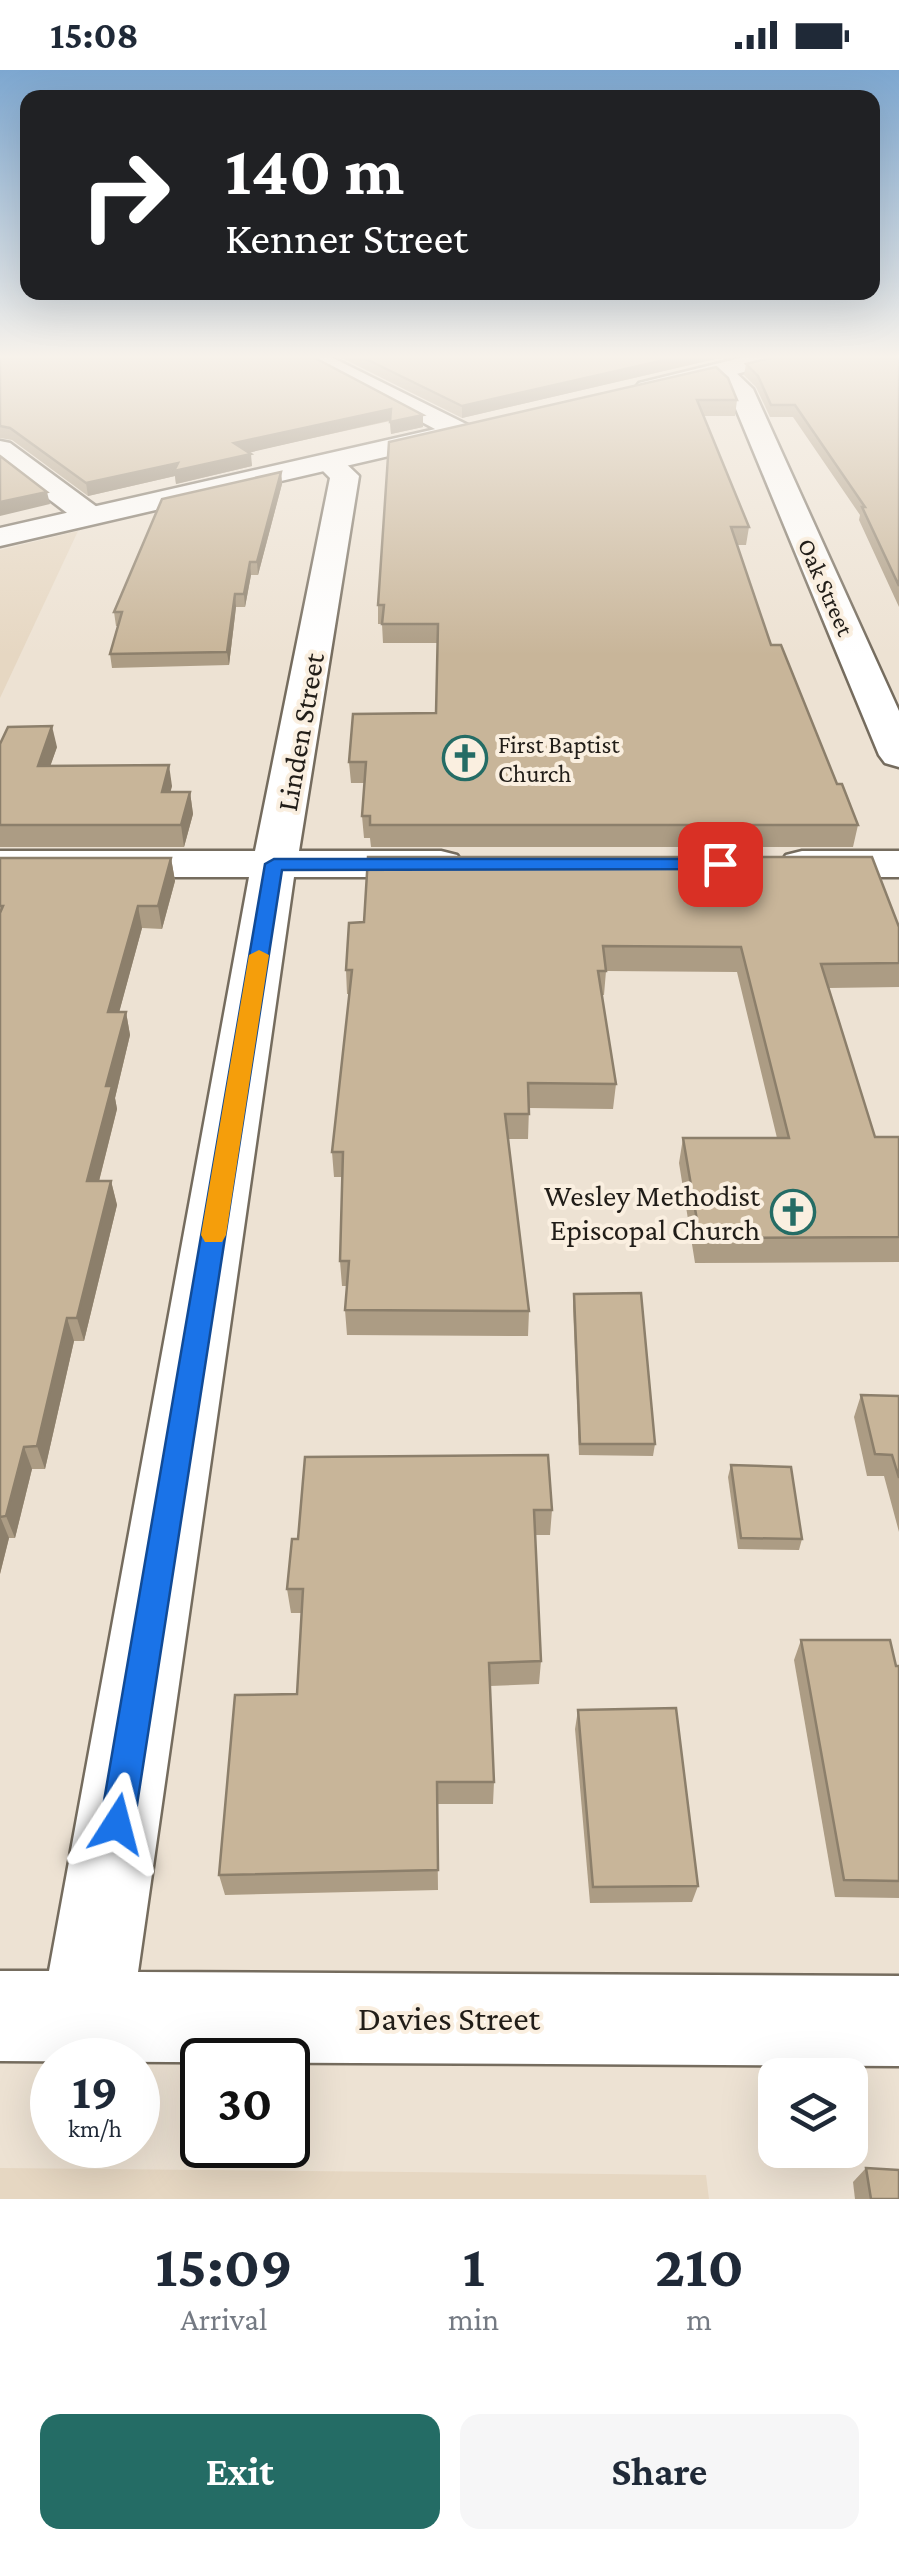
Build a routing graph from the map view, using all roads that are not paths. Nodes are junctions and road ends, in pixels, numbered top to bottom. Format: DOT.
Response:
graph roads {
  1 [pos="10,456"];
  2 [pos="352,456"];
  3 [pos="769,456"];
  4 [pos="328,462"];
  5 [pos="90,516"];
  6 [pos="0,537"];
  7 [pos="899,755"];
  8 [pos="0,864"];
  9 [pos="274,864"];
  10 [pos="480,864"];
  11 [pos="765,864"];
  12 [pos="899,864"];
  13 [pos="0,2016"];
  14 [pos="86,2016"];
  15 [pos="899,2020"];
  1 -- 5 [label="street"];
  2 -- 4 [label="street"];
  3 -- 7 [label="street, Oak Street"];
  4 -- 5 [label="street"];
  4 -- 9 [label="street, Linden Street"];
  5 -- 6 [label="street"];
  8 -- 9 [label="street"];
  9 -- 10 [label="street"];
  9 -- 14 [label="street, Linden Street"];
  11 -- 12 [label="street"];
  13 -- 14 [label="street, Davies Street"];
  14 -- 15 [label="street, Davies Street"];
}
